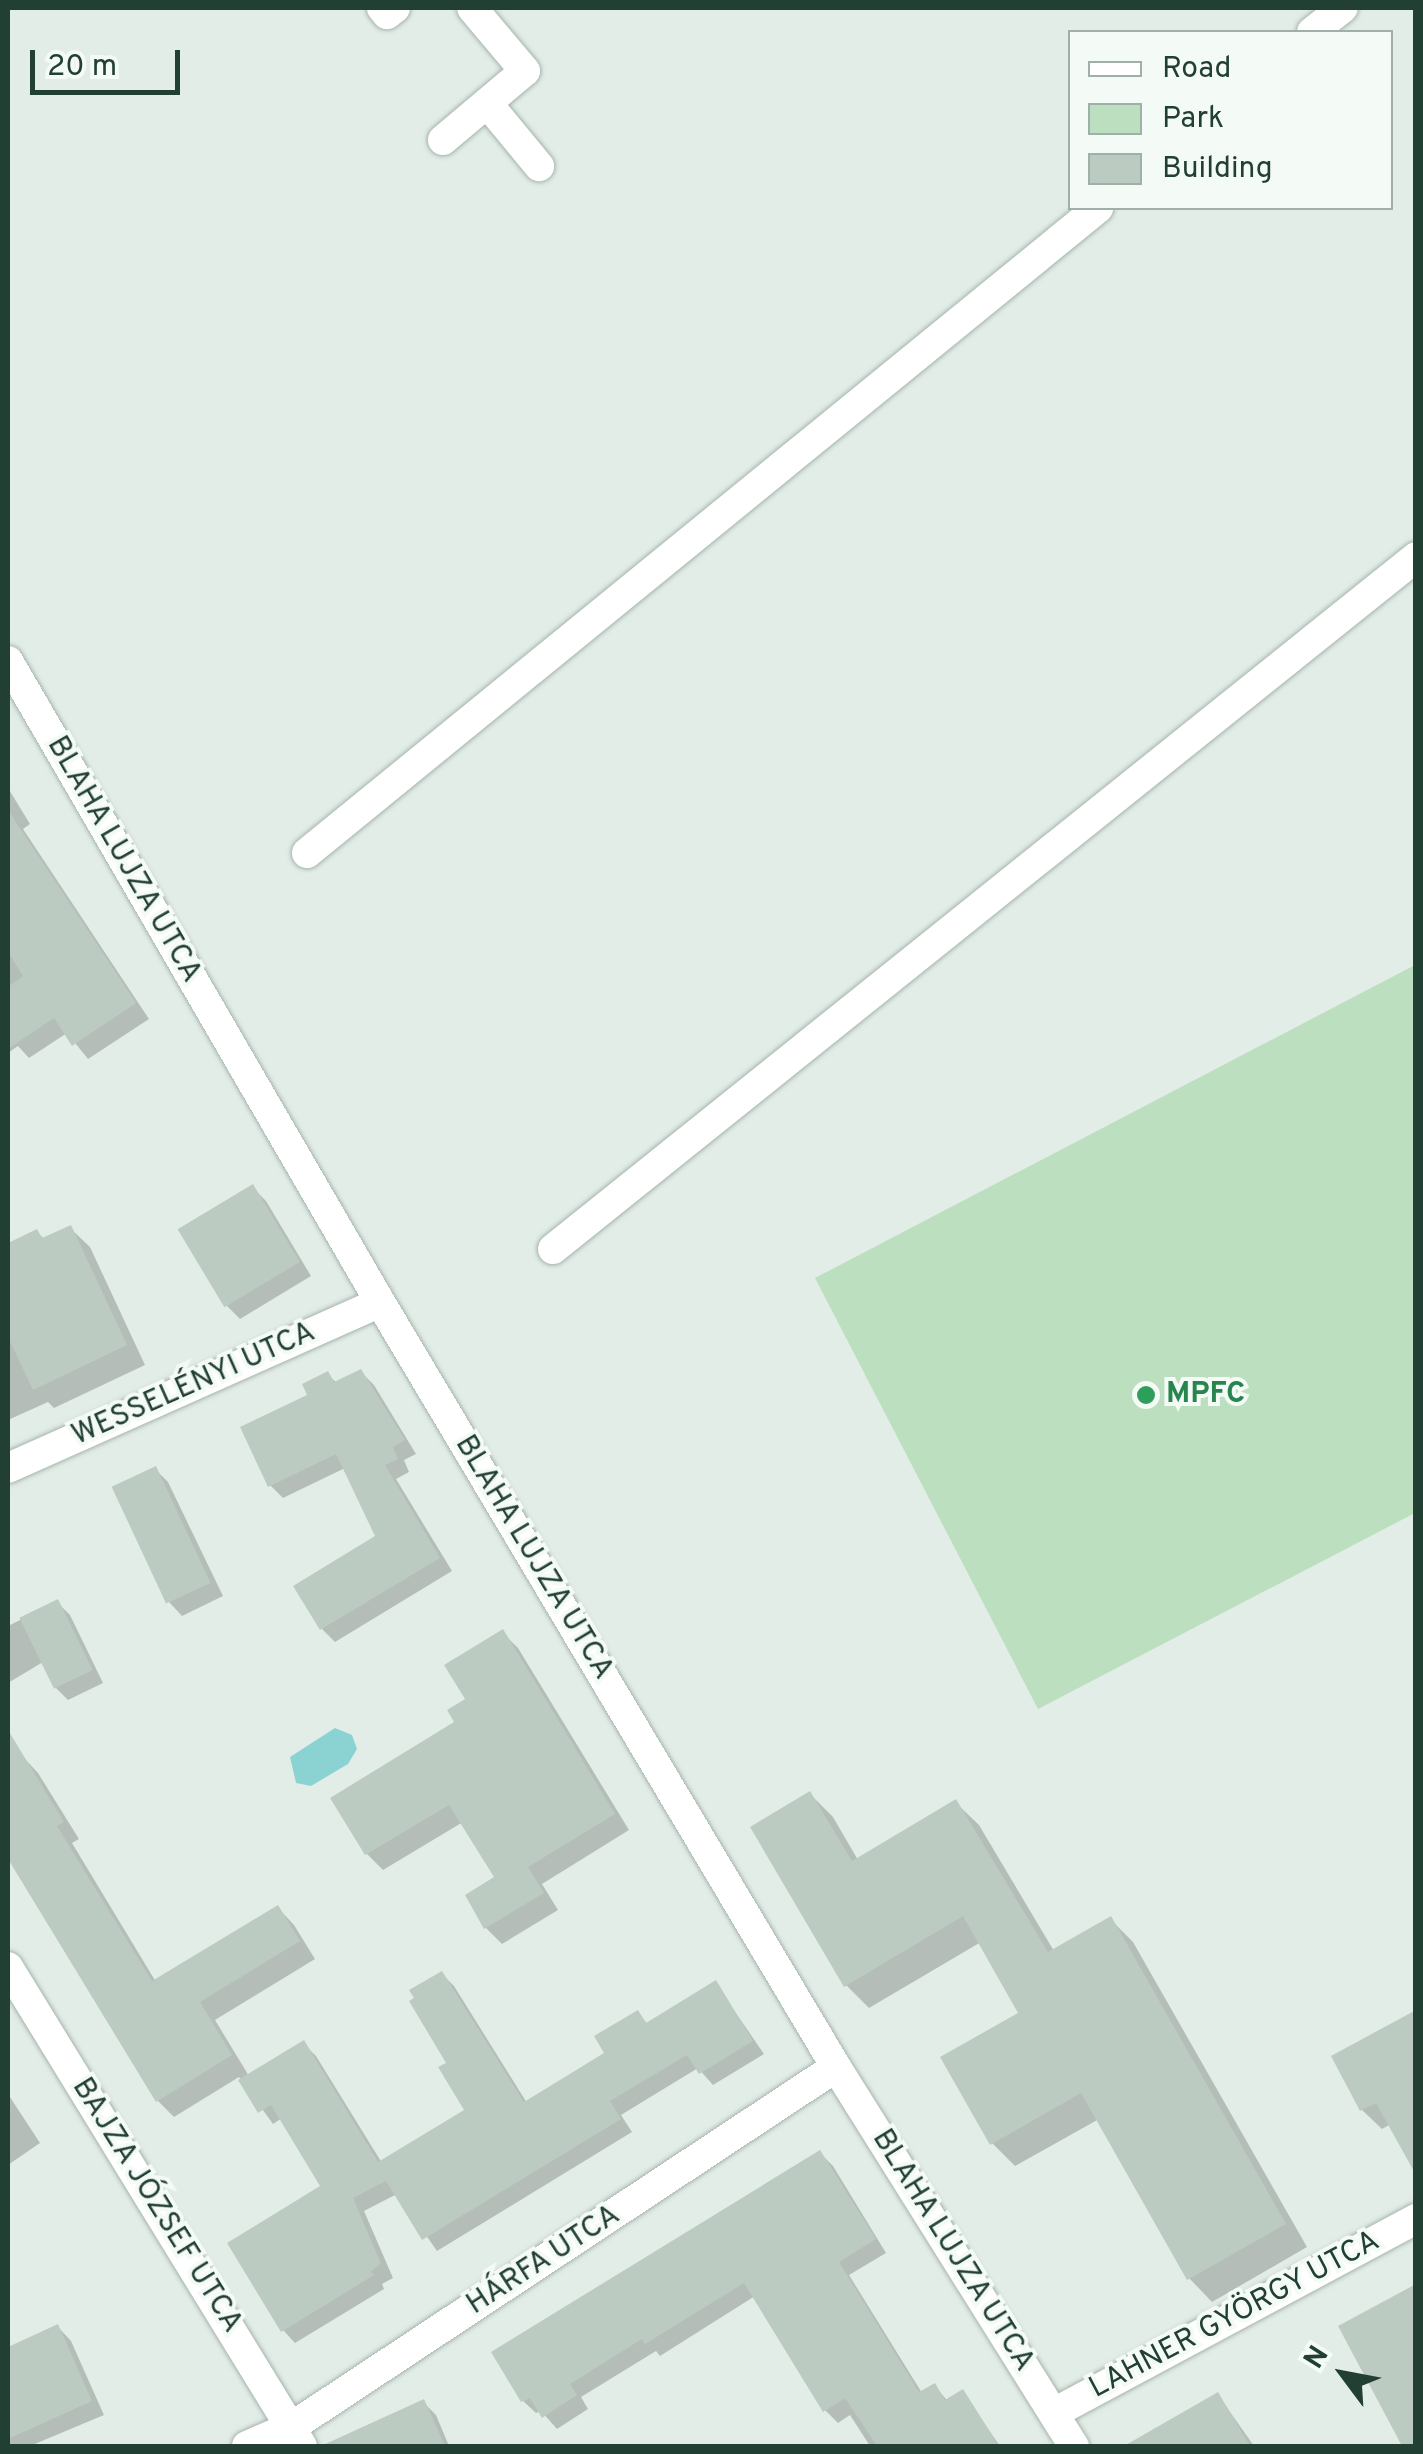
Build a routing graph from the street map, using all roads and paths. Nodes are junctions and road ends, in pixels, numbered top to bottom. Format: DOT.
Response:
graph roads {
  1 [pos="382,8"];
  2 [pos="395,8"];
  3 [pos="472,8"];
  4 [pos="1342,8"];
  5 [pos="1314,30"];
  6 [pos="487,104"];
  7 [pos="443,140"];
  8 [pos="539,166"];
  9 [pos="1096,210"];
  10 [pos="1416,558"];
  11 [pos="8,661"];
  12 [pos="308,854"];
  13 [pos="553,1248"];
  14 [pos="380,1302"];
  15 [pos="8,1468"];
  16 [pos="8,1967"];
  17 [pos="836,2068"];
  18 [pos="1416,2220"];
  19 [pos="1054,2413"];
  20 [pos="297,2436"];
  21 [pos="247,2446"];
  22 [pos="1074,2446"];
  1 -- 2 [label="street"];
  3 -- 6 [label="street"];
  4 -- 5 [label="street"];
  6 -- 7 [label="street"];
  6 -- 8 [label="street"];
  9 -- 12 [label="street"];
  10 -- 13 [label="street"];
  11 -- 14 [label="street, BLAHA LUJZA UTCA"];
  14 -- 15 [label="street, WESSELÉNYI UTCA"];
  14 -- 17 [label="street, BLAHA LUJZA UTCA"];
  16 -- 20 [label="street, BAJZA JÓZSEF UTCA"];
  17 -- 19 [label="street, BLAHA LUJZA UTCA"];
  17 -- 20 [label="street, HÁRFA UTCA"];
  18 -- 19 [label="street, LAHNER GYÖRGY UTCA"];
  19 -- 22 [label="street, BLAHA LUJZA UTCA"];
  20 -- 21 [label="street, HÁRFA UTCA"];
}
